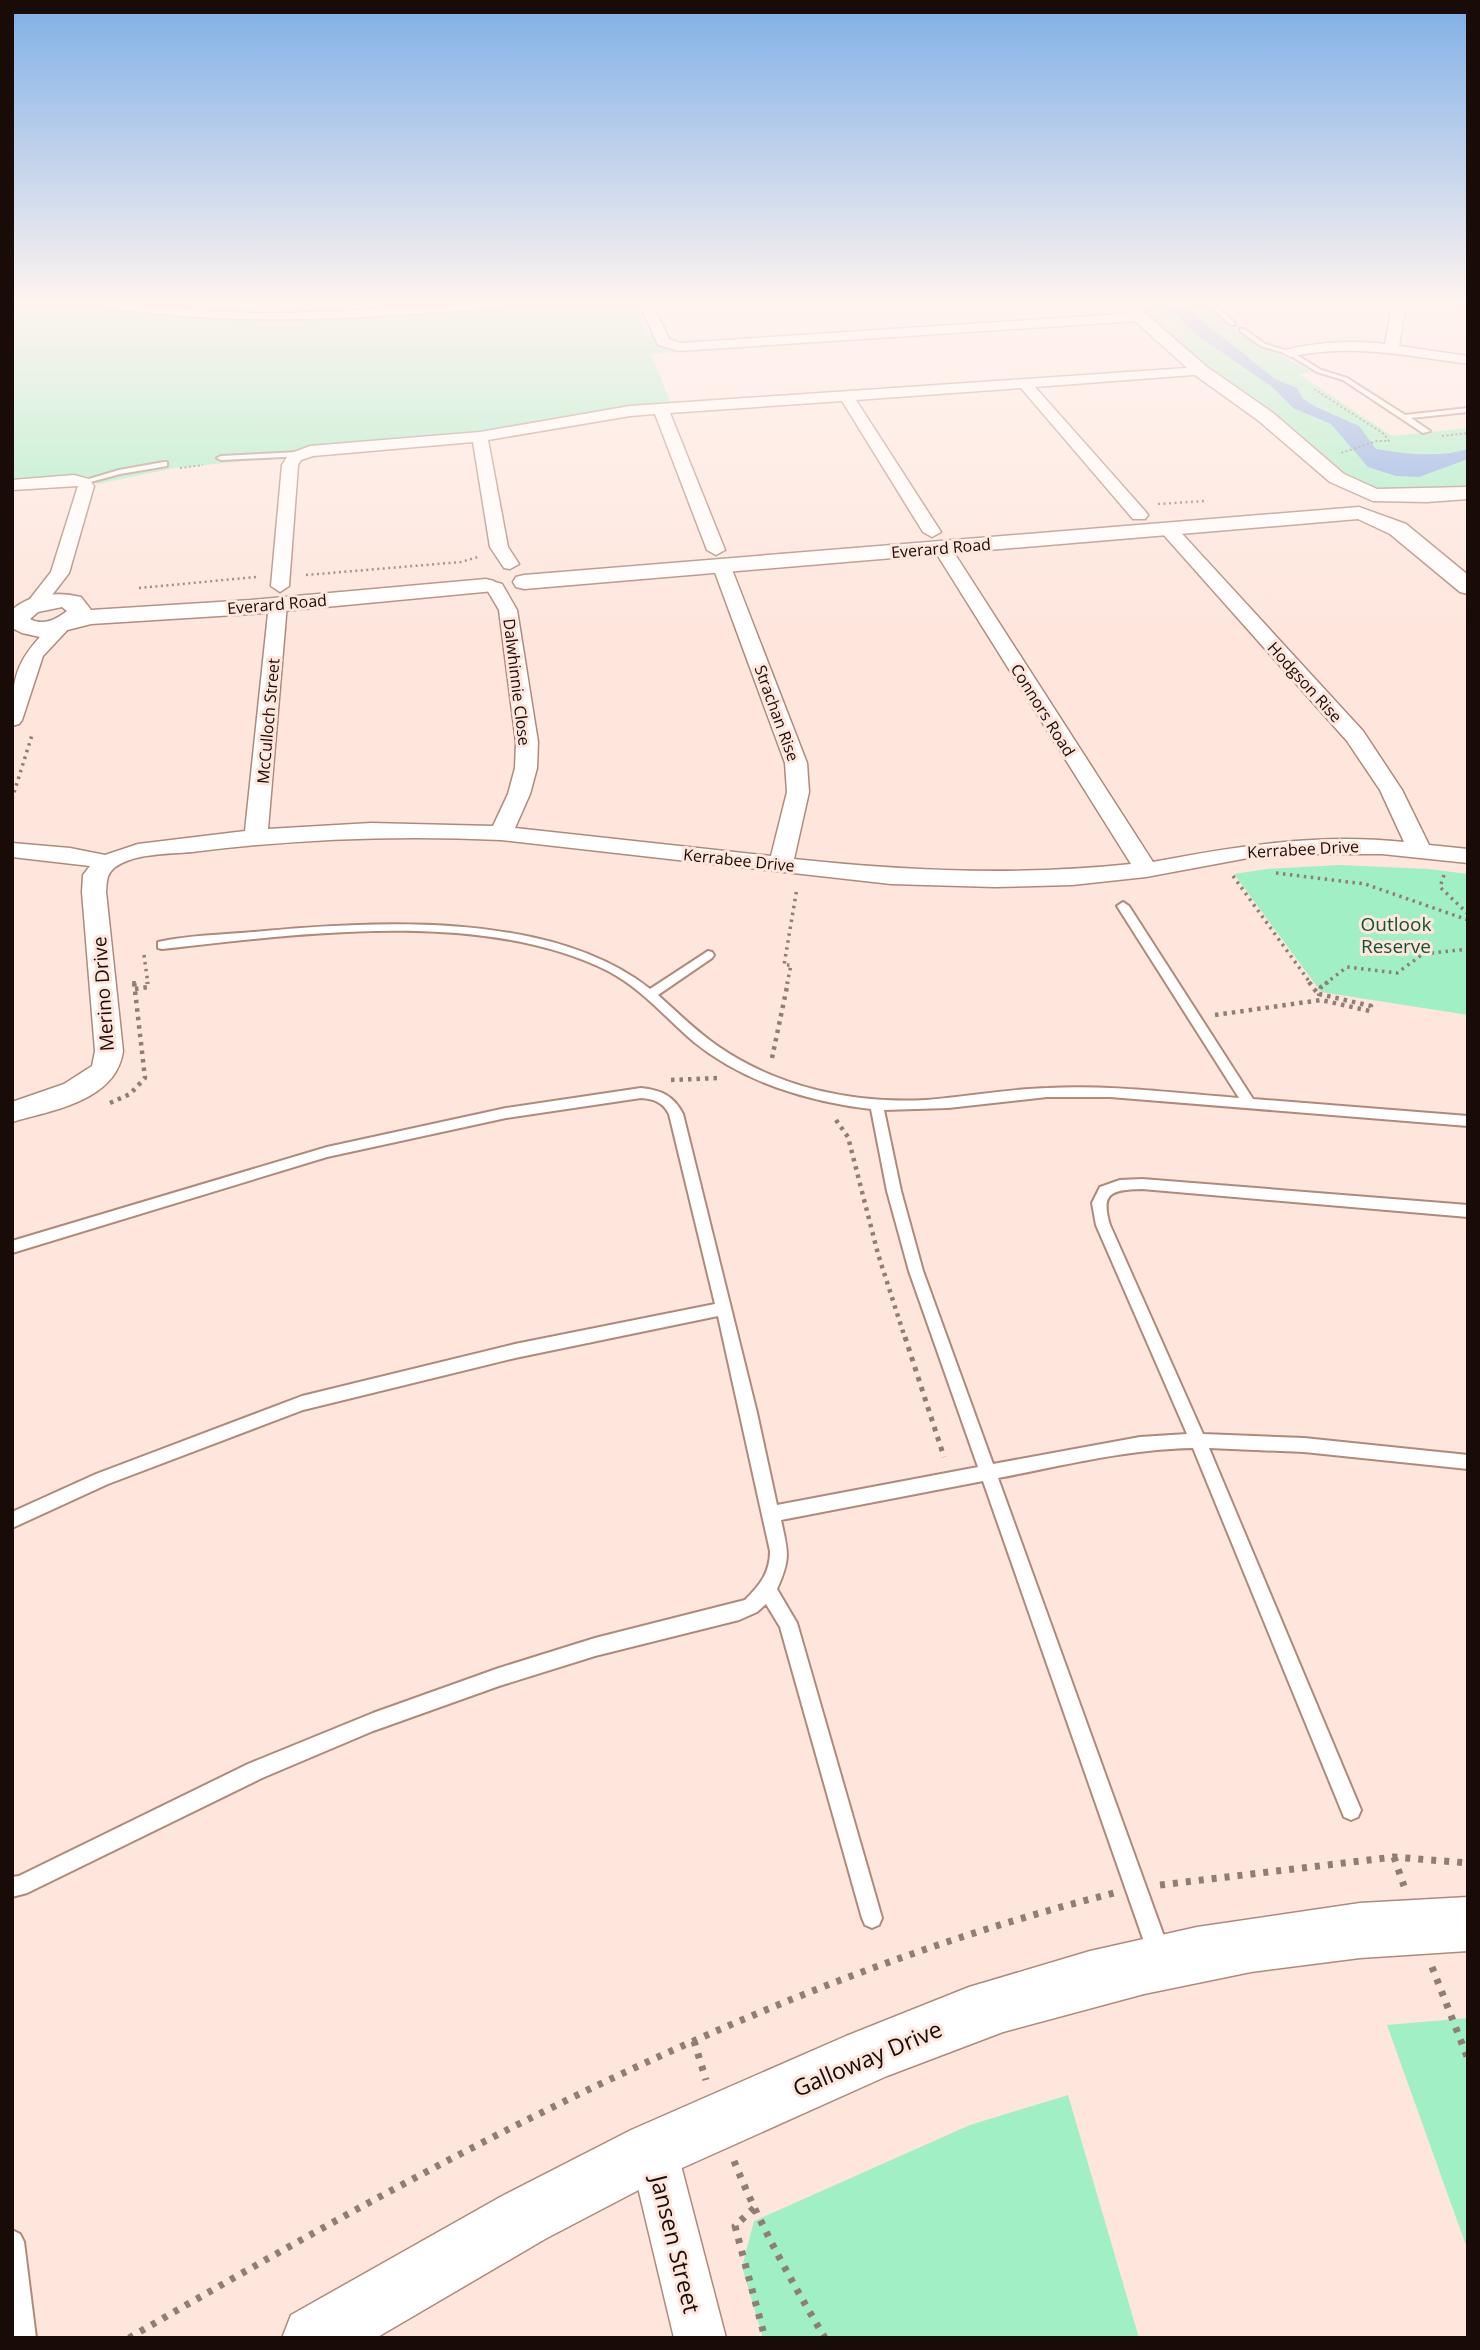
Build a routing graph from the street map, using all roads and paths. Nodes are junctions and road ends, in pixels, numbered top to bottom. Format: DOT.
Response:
graph roads {
  1 [pos="617,413"];
  2 [pos="662,413"];
  3 [pos="857,413"];
  4 [pos="1050,413"];
  5 [pos="1260,413"];
  6 [pos="1397,413"];
  7 [pos="1444,413"];
  8 [pos="1404,417"];
  9 [pos="1426,431"];
  10 [pos="480,437"];
  11 [pos="1377,441"];
  12 [pos="1343,453"];
  13 [pos="300,454"];
  14 [pos="221,458"];
  15 [pos="164,464"];
  16 [pos="83,482"];
  17 [pos="12,485"];
  18 [pos="1340,491"];
  19 [pos="1468,493"];
  20 [pos="1427,496"];
  21 [pos="1209,500"];
  22 [pos="1366,504"];
  23 [pos="1135,510"];
  24 [pos="1392,517"];
  25 [pos="1168,529"];
  26 [pos="937,540"];
  27 [pos="719,559"];
  28 [pos="60,573"];
  29 [pos="502,573"];
  30 [pos="1468,587"];
  31 [pos="279,595"];
  32 [pos="68,612"];
  33 [pos="23,617"];
  34 [pos="34,654"];
  35 [pos="12,720"];
  36 [pos="502,833"];
  37 [pos="256,837"];
  38 [pos="12,850"];
  39 [pos="1419,850"];
  40 [pos="1468,856"];
  41 [pos="107,862"];
  42 [pos="1446,868"];
  43 [pos="1146,870"];
  44 [pos="1230,872"];
  45 [pos="1265,872"];
  46 [pos="783,875"];
  47 [pos="1123,905"];
  48 [pos="1468,914"];
  49 [pos="1468,920"];
  50 [pos="162,945"];
  51 [pos="1468,949"];
  52 [pos="708,955"];
  53 [pos="135,989"];
  54 [pos="1319,994"];
  55 [pos="650,995"];
  56 [pos="1198,1022"];
  57 [pos="755,1073"];
  58 [pos="653,1093"];
  59 [pos="1249,1103"];
  60 [pos="877,1106"];
  61 [pos="12,1112"];
  62 [pos="833,1118"];
  63 [pos="1468,1121"];
  64 [pos="1468,1211"];
  65 [pos="12,1247"];
  66 [pos="724,1308"];
  67 [pos="1197,1439"];
  68 [pos="1468,1462"];
  69 [pos="989,1471"];
  70 [pos="951,1478"];
  71 [pos="770,1514"];
  72 [pos="12,1520"];
  73 [pos="767,1590"];
  74 [pos="1351,1810"];
  75 [pos="1468,1863"];
  76 [pos="12,1887"];
  77 [pos="1135,1888"];
  78 [pos="872,1918"];
  79 [pos="1468,1924"];
  80 [pos="1162,1961"];
  81 [pos="653,2150"];
  82 [pos="12,2242"];
  83 [pos="24,2338"];
  84 [pos="129,2338"];
  85 [pos="314,2338"];
  86 [pos="700,2338"];
  87 [pos="765,2338"];
  88 [pos="825,2338"];
  1 -- 10 [label="street"];
  2 -- 27 [label="street, Strachan Rise"];
  3 -- 26 [label="street, Connors Road"];
  4 -- 23 [label="street"];
  5 -- 18 [label="street"];
  6 -- 8 [label="lane"];
  7 -- 8 [label="lane"];
  8 -- 9 [label="lane"];
  10 -- 13 [label="street"];
  10 -- 29 [label="street"];
  11 -- 12 [label="path"];
  13 -- 14 [label="lane"];
  13 -- 31 [label="street, McCulloch Street"];
  15 -- 16 [label="lane"];
  16 -- 17 [label="street"];
  16 -- 28 [label="street"];
  18 -- 22 [label="street"];
  18 -- 23 [label="street, Everard Road"];
  19 -- 20 [label="street, Everard Road"];
  20 -- 22 [label="street, Everard Road"];
  20 -- 24 [label="street, Everard Road"];
  21 -- 23 [label="path"];
  22 -- 24 [label="street"];
  22 -- 25 [label="street, Everard Road"];
  23 -- 26 [label="street, Everard Road"];
  24 -- 30 [label="street"];
  25 -- 26 [label="street, Everard Road"];
  25 -- 39 [label="street, Hodgson Rise"];
  26 -- 27 [label="street, Everard Road"];
  26 -- 43 [label="street, Connors Road"];
  27 -- 29 [label="street, Everard Road"];
  27 -- 46 [label="street, Strachan Rise"];
  28 -- 32 [label="street"];
  28 -- 33 [label="street"];
  29 -- 31 [label="street, Everard Road"];
  29 -- 36 [label="street, Dalwhinnie Close"];
  31 -- 32 [label="street, Everard Road"];
  31 -- 37 [label="street, McCulloch Street"];
  32 -- 33 [label="street, Everard Road"];
  32 -- 34 [label="street"];
  33 -- 34 [label="street"];
  34 -- 35 [label="street"];
  36 -- 37 [label="street, Kerrabee Drive"];
  36 -- 46 [label="street, Kerrabee Drive"];
  37 -- 41 [label="street, Kerrabee Drive"];
  38 -- 41 [label="street, Kerrabee Drive"];
  39 -- 40 [label="street, Kerrabee Drive"];
  39 -- 43 [label="street, Kerrabee Drive"];
  41 -- 61 [label="street, Merino Drive"];
  42 -- 48 [label="path"];
  43 -- 46 [label="street, Kerrabee Drive"];
  44 -- 54 [label="path"];
  45 -- 49 [label="path"];
  46 -- 57 [label="path"];
  47 -- 56 [label="lane"];
  50 -- 53 [label="path"];
  50 -- 55 [label="lane"];
  51 -- 54 [label="path"];
  52 -- 55 [label="lane"];
  54 -- 56 [label="path"];
  55 -- 57 [label="lane"];
  56 -- 59 [label="lane"];
  57 -- 58 [label="path"];
  57 -- 60 [label="lane"];
  58 -- 65 [label="lane"];
  58 -- 66 [label="lane"];
  59 -- 60 [label="lane"];
  59 -- 63 [label="lane"];
  60 -- 69 [label="lane"];
  62 -- 70 [label="path"];
  64 -- 67 [label="lane"];
  66 -- 71 [label="lane"];
  66 -- 72 [label="lane"];
  67 -- 68 [label="lane"];
  67 -- 69 [label="lane"];
  67 -- 74 [label="lane"];
  69 -- 70 [label="lane"];
  69 -- 77 [label="lane"];
  70 -- 71 [label="lane"];
  71 -- 73 [label="lane"];
  73 -- 76 [label="lane"];
  73 -- 78 [label="lane"];
  75 -- 77 [label="path"];
  77 -- 80 [label="lane"];
  77 -- 84 [label="path"];
  79 -- 80 [label="street, Galloway Drive"];
  80 -- 81 [label="street, Galloway Drive"];
  81 -- 85 [label="street, Galloway Drive"];
  81 -- 86 [label="street, Jansen Street"];
  82 -- 83 [label="lane"];
  87 -- 88 [label="path"];
}
